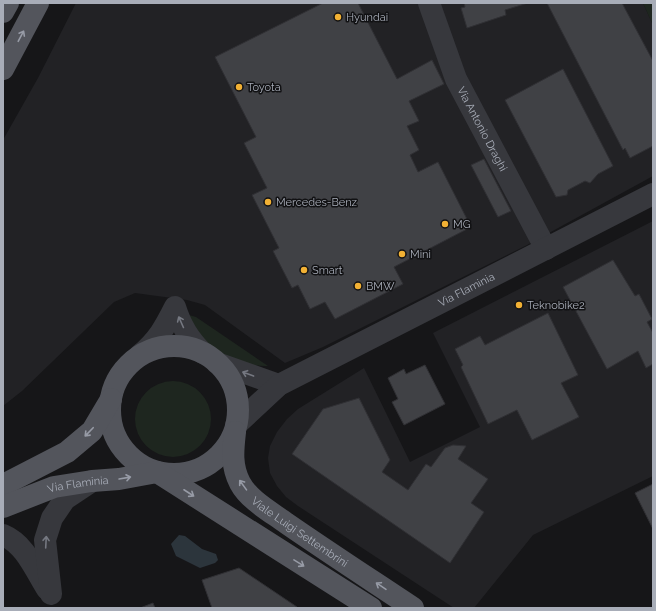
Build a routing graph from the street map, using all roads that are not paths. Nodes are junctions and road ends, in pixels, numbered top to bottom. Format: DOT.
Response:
graph roads {
  1 [pos="8,3"];
  2 [pos="38,3"];
  3 [pos="429,3"];
  4 [pos="3,12"];
  5 [pos="3,68"];
  6 [pos="653,194"];
  7 [pos="546,249"];
  8 [pos="140,355"];
  9 [pos="210,358"];
  10 [pos="279,385"];
  11 [pos="111,399"];
  12 [pos="236,426"];
  13 [pos="157,472"];
  14 [pos="92,481"];
  15 [pos="3,485"];
  16 [pos="3,508"];
  17 [pos="3,535"];
  18 [pos="53,601"];
  19 [pos="371,608"];
  20 [pos="413,608"];
  1 -- 4 [label="main road"];
  5 -- 2 [label="main road, one-way"];
  3 -- 7 [label="street, Via Antonio Draghi"];
  6 -- 7 [label="street, Via Flaminia"];
  7 -- 10 [label="street, Via Flaminia"];
  8 -- 9 [label="main road, Via Flaminia"];
  9 -- 8 [label="street, one-way"];
  8 -- 11 [label="main road, Via Flaminia"];
  10 -- 9 [label="street, Via Flaminia, one-way"];
  9 -- 12 [label="main road, Via Flaminia"];
  10 -- 12 [label="street, Via Flaminia"];
  11 -- 13 [label="main road, Via Flaminia"];
  11 -- 15 [label="main road, Via Flaminia, one-way"];
  12 -- 13 [label="main road, Via Flaminia"];
  20 -- 12 [label="main road, Viale Luigi Settembrini, one-way"];
  14 -- 13 [label="main road, Via Flaminia, one-way"];
  13 -- 19 [label="main road, one-way"];
  14 -- 16 [label="main road, Via Flaminia"];
  18 -- 14 [label="street, one-way"];
  17 -- 18 [label="street"];
}
